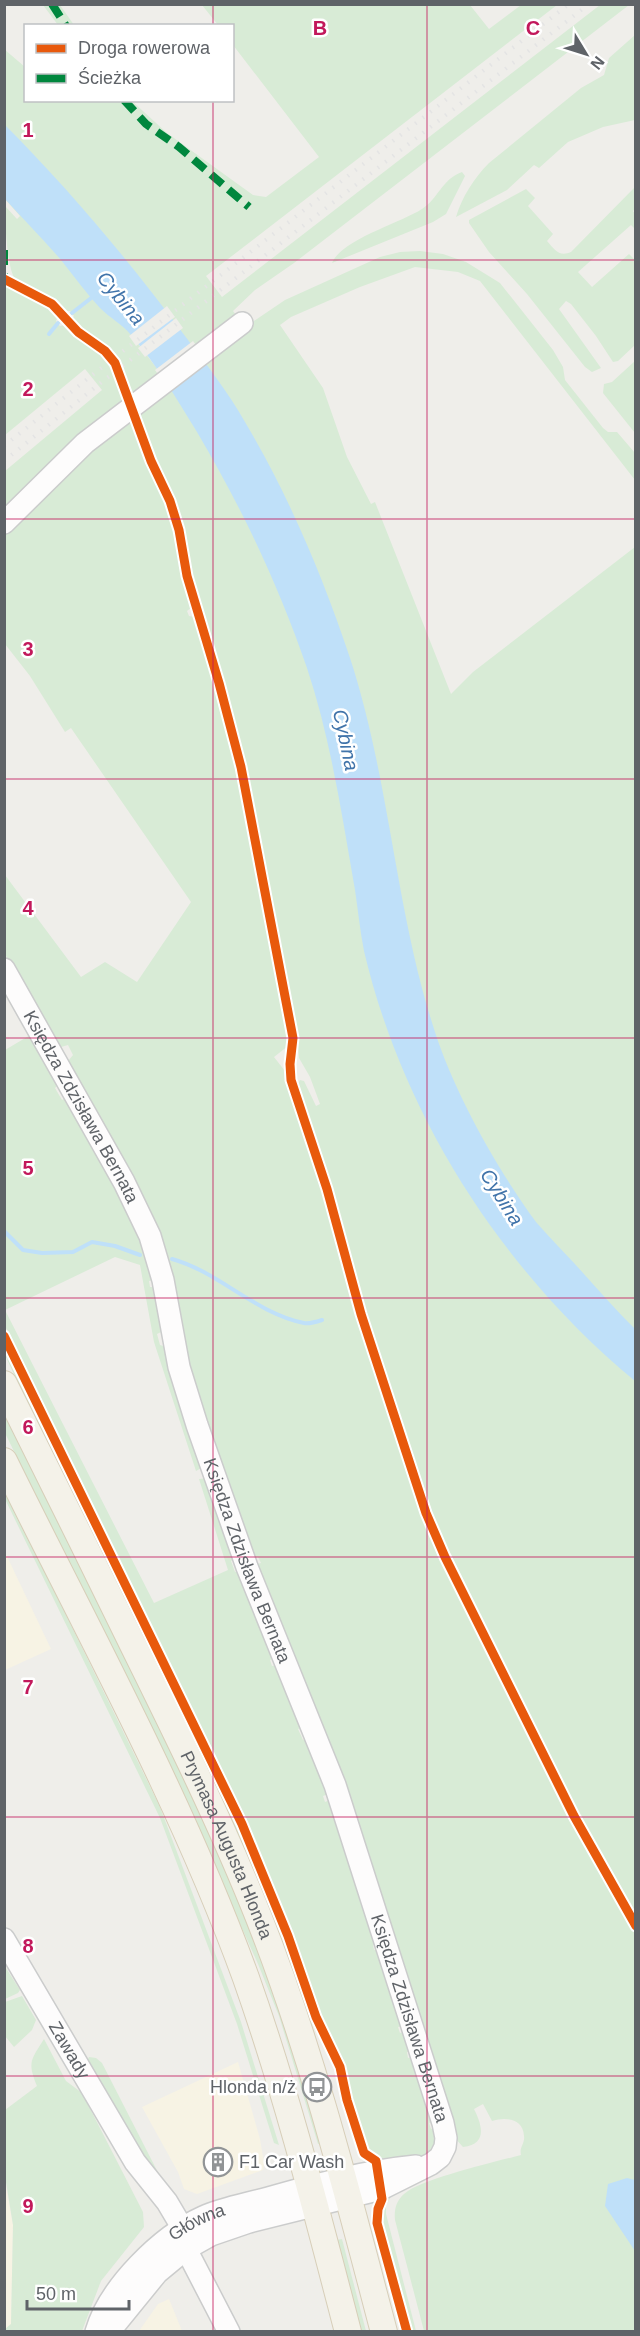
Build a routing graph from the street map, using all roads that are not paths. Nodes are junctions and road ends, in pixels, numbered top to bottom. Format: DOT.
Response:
graph roads {
  1 [pos="242,323"];
  2 [pos="4,523"];
  3 [pos="4,969"];
  4 [pos="4,1384"];
  5 [pos="4,1461"];
  6 [pos="4,1939"];
  7 [pos="431,2164"];
  8 [pos="346,2188"];
  9 [pos="312,2196"];
  10 [pos="180,2238"];
  11 [pos="96,2331"];
  12 [pos="109,2331"];
  13 [pos="230,2331"];
  14 [pos="348,2331"];
  15 [pos="384,2331"];
  1 -- 2 [label="street"];
  3 -- 7 [label="street, Księdza Zdzisława Bernata"];
  4 -- 8 [label="main road, Prymasa Augusta Hlonda"];
  5 -- 9 [label="main road, Prymasa Augusta Hlonda"];
  6 -- 10 [label="street, Zawady"];
  7 -- 8 [label="street, Główna"];
  8 -- 9 [label="street, Główna"];
  8 -- 15 [label="main road, Prymasa Augusta Hlonda"];
  9 -- 10 [label="street, Główna"];
  9 -- 14 [label="main road, Prymasa Augusta Hlonda"];
  10 -- 11 [label="street, Główna"];
  10 -- 12 [label="street, Główna"];
  10 -- 13 [label="street, Zawady"];
}
